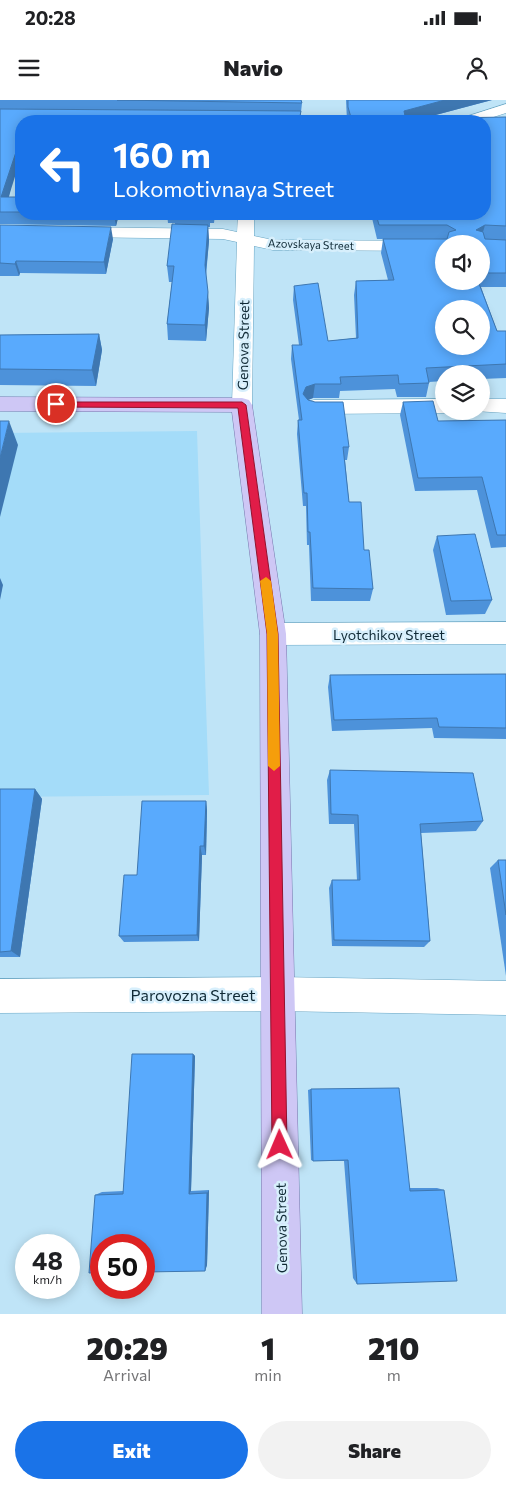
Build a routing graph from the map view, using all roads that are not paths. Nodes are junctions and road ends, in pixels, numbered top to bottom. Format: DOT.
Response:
graph roads {
  1 [pos="506,108"];
  2 [pos="485,115"];
  3 [pos="246,220"];
  4 [pos="0,231"];
  5 [pos="246,239"];
  6 [pos="435,246"];
  7 [pos="0,404"];
  8 [pos="242,405"];
  9 [pos="435,406"];
  10 [pos="490,406"];
  11 [pos="506,406"];
  12 [pos="314,407"];
  13 [pos="506,633"];
  14 [pos="273,634"];
  15 [pos="277,994"];
  16 [pos="0,996"];
  17 [pos="506,998"];
  18 [pos="282,1314"];
  1 -- 2 [label="street"];
  3 -- 5 [label="street, Genova Street"];
  4 -- 5 [label="street, Azovskaya Street"];
  5 -- 6 [label="street, Azovskaya Street"];
  5 -- 8 [label="street, Genova Street"];
  7 -- 8 [label="main road"];
  8 -- 14 [label="main road, Genova Street"];
  9 -- 12 [label="street"];
  10 -- 11 [label="street"];
  13 -- 14 [label="street, Lyotchikov Street"];
  14 -- 15 [label="main road, Genova Street"];
  15 -- 16 [label="street, Parovozna Street"];
  15 -- 17 [label="street, Parovozna Street"];
  15 -- 18 [label="main road, Genova Street"];
}
